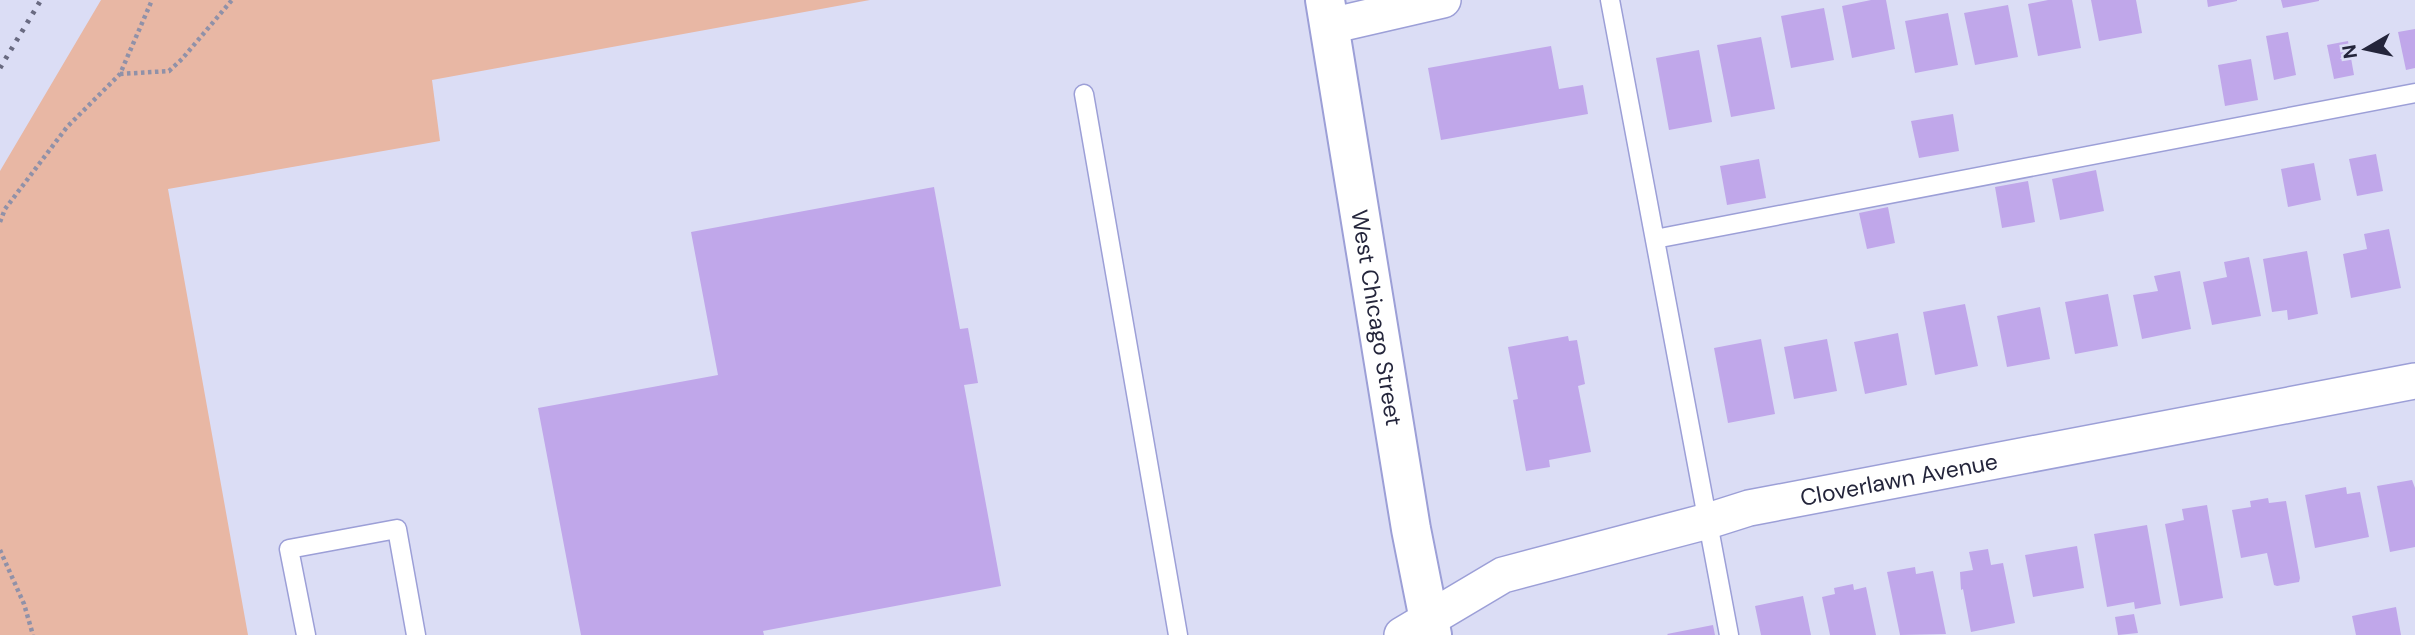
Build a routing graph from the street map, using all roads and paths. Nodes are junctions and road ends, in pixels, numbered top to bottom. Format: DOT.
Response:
graph roads {
  1 [pos="152,0"];
  2 [pos="232,0"];
  3 [pos="1443,0"];
  4 [pos="1610,0"];
  5 [pos="1328,13"];
  6 [pos="120,74"];
  7 [pos="2415,93"];
  8 [pos="1084,94"];
  9 [pos="0,222"];
  10 [pos="1655,239"];
  11 [pos="2415,381"];
  12 [pos="1708,521"];
  13 [pos="0,550"];
  14 [pos="1421,630"];
  15 [pos="33,635"];
  16 [pos="306,635"];
  17 [pos="416,635"];
  18 [pos="1178,635"];
  19 [pos="1729,635"];
  1 -- 6 [label="path"];
  2 -- 6 [label="path"];
  3 -- 5 [label="street"];
  4 -- 10 [label="lane"];
  5 -- 14 [label="street, West Chicago Street"];
  6 -- 9 [label="path"];
  7 -- 10 [label="lane"];
  8 -- 18 [label="lane"];
  10 -- 12 [label="lane"];
  11 -- 12 [label="street, Cloverlawn Avenue"];
  12 -- 14 [label="street, Cloverlawn Avenue"];
  12 -- 19 [label="lane"];
  13 -- 15 [label="path"];
  16 -- 17 [label="lane"];
}
